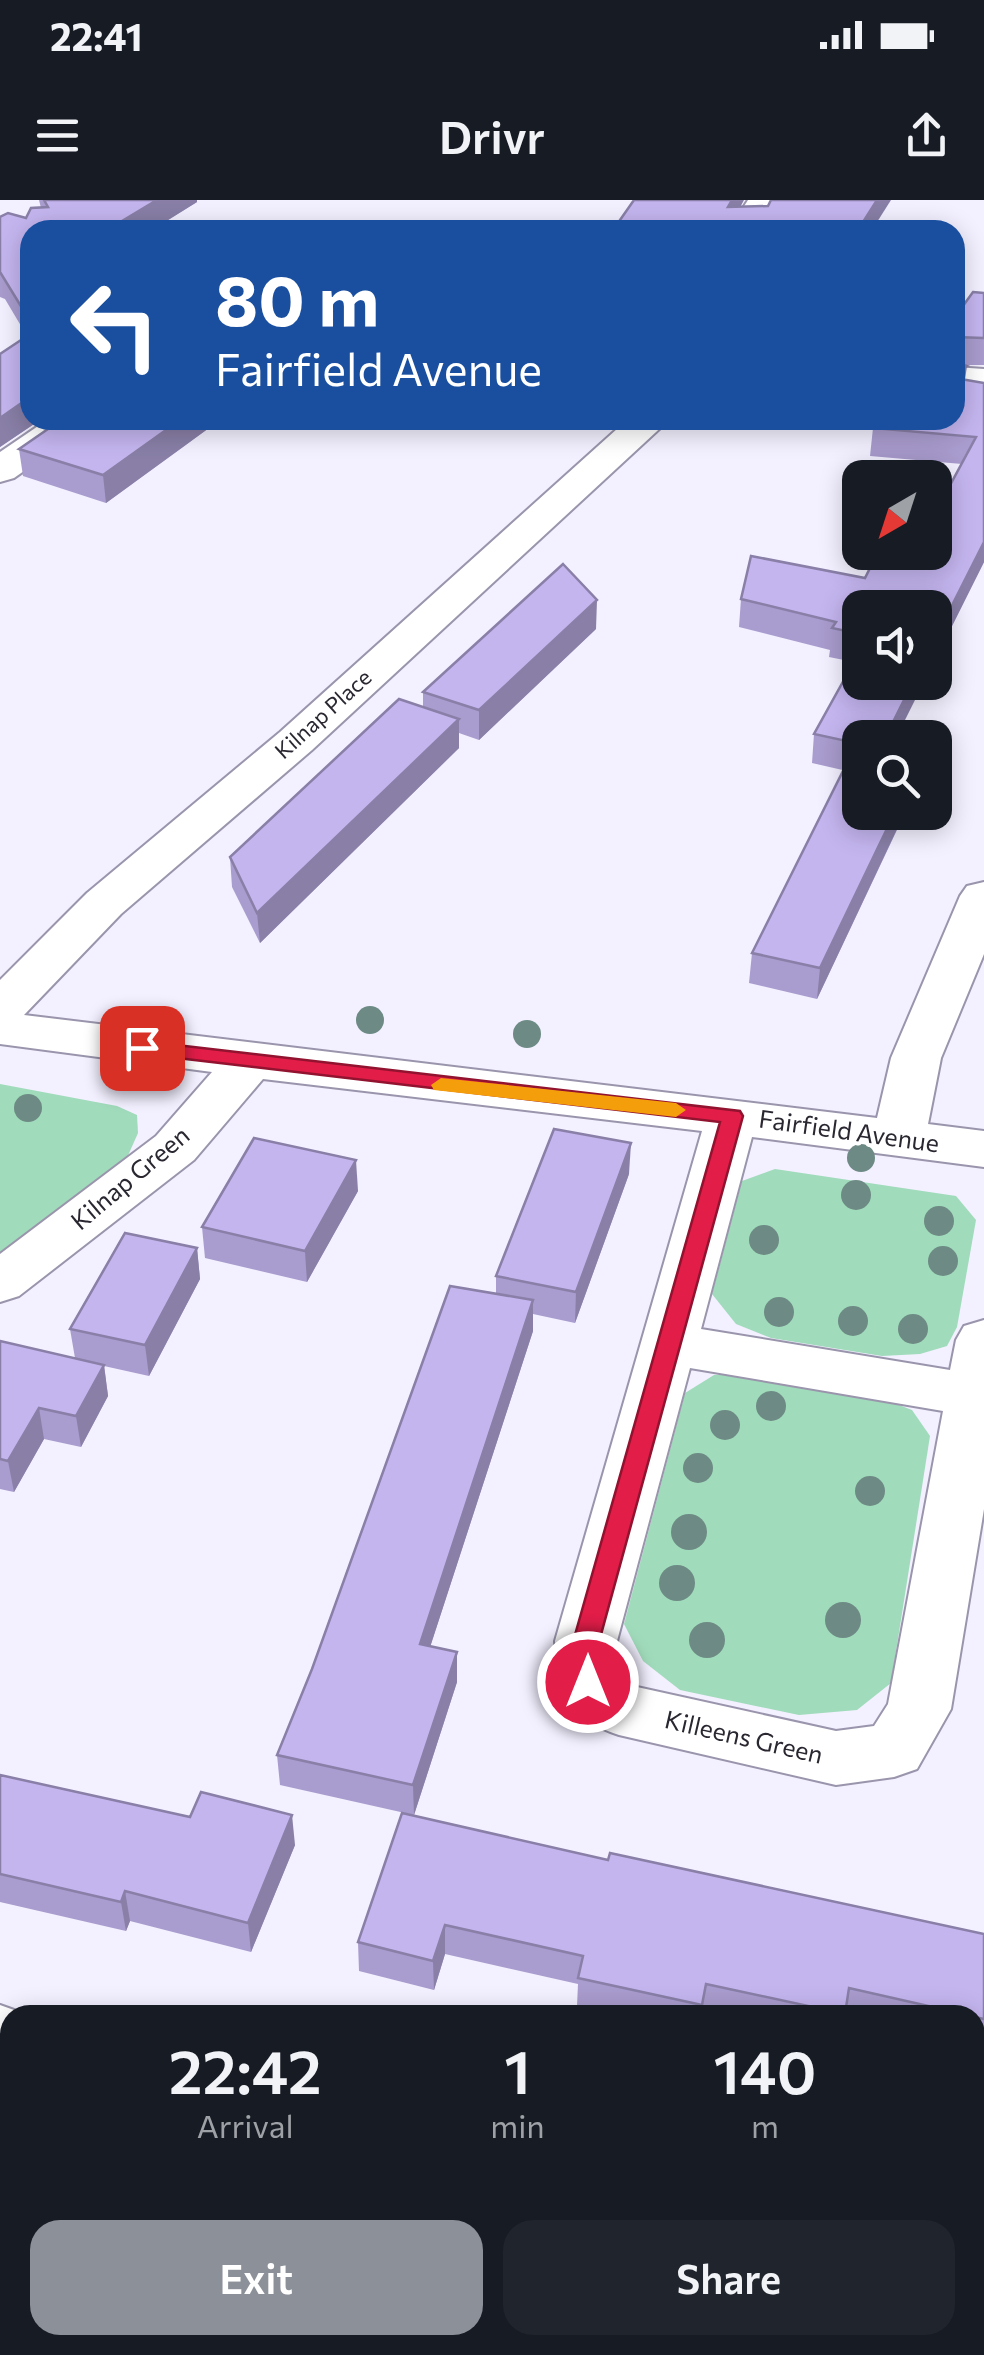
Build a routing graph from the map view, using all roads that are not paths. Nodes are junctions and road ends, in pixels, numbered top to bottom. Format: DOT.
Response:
graph roads {
  1 [pos="58,430"];
  2 [pos="638,430"];
  3 [pos="0,470"];
  4 [pos="984,896"];
  5 [pos="0,1011"];
  6 [pos="0,1028"];
  7 [pos="250,1063"];
  8 [pos="732,1116"];
  9 [pos="899,1138"];
  10 [pos="984,1149"];
  11 [pos="0,1282"];
  12 [pos="668,1344"];
  13 [pos="979,1368"];
  1 -- 3 [label="street"];
  2 -- 5 [label="street, Kilnap Place"];
  4 -- 9 [label="street"];
  6 -- 7 [label="street, Fairfield Avenue"];
  7 -- 8 [label="street, Fairfield Avenue"];
  7 -- 11 [label="street, Kilnap Green"];
  8 -- 9 [label="street, Fairfield Avenue"];
  8 -- 12 [label="street, Killeens Green"];
  9 -- 10 [label="street, Fairfield Avenue"];
  12 -- 13 [label="street"];
  12 -- 13 [label="street, Killeens Green"];
}
